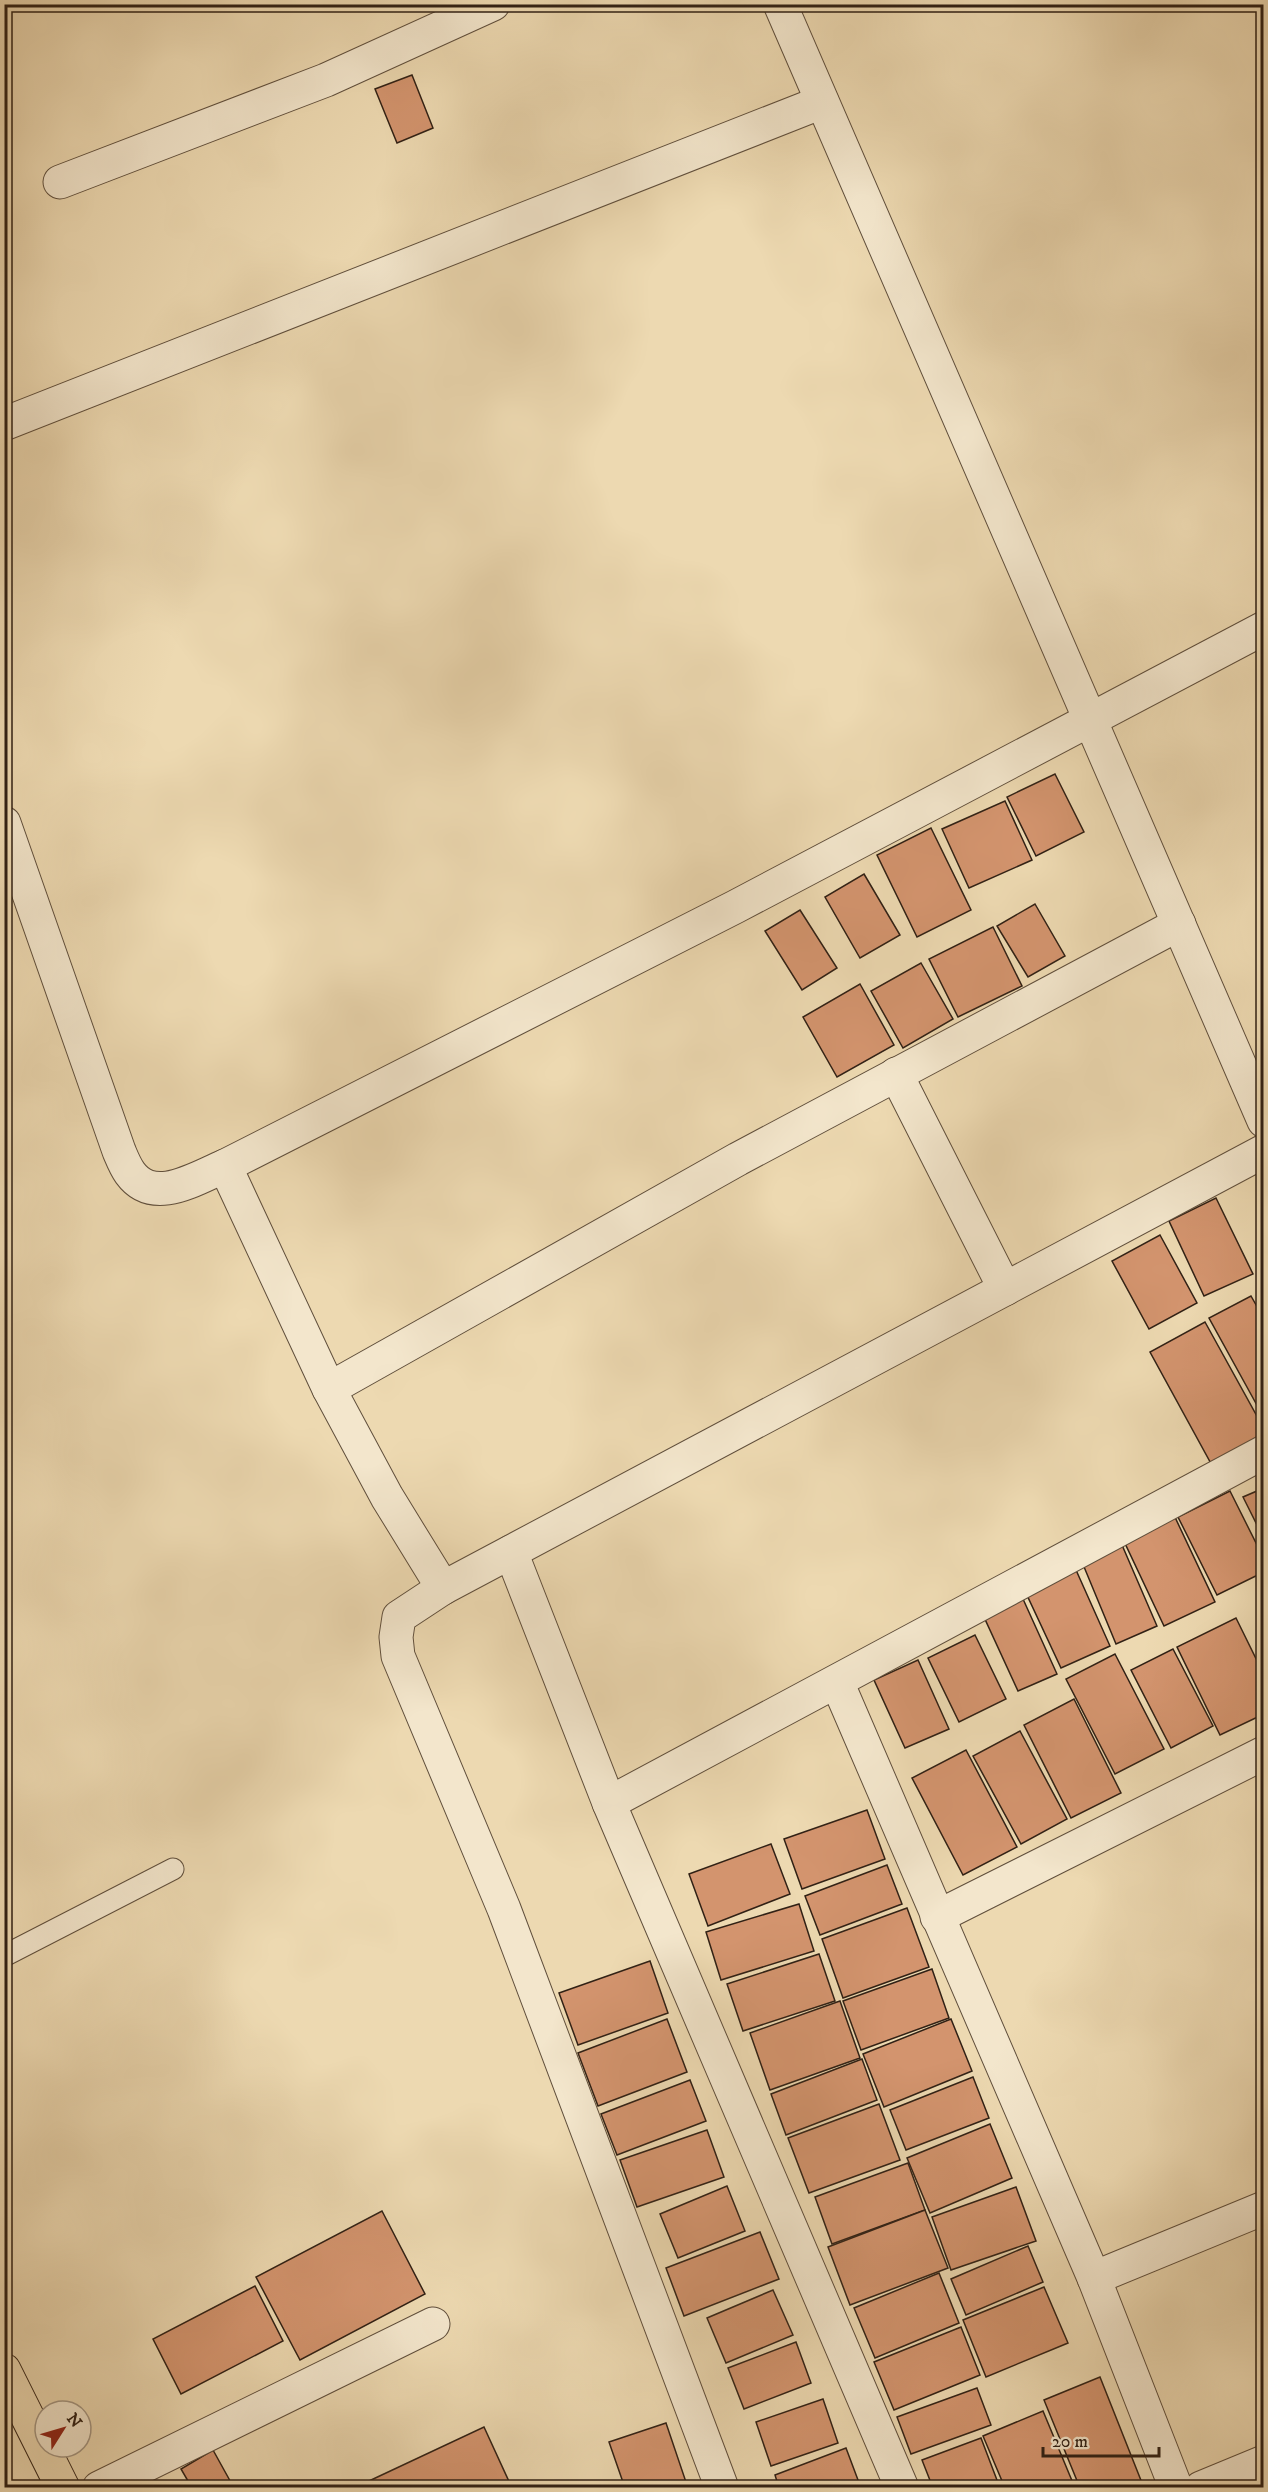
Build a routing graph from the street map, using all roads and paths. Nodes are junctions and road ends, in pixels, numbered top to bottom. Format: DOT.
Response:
graph roads {
  1 [pos="493,4"];
  2 [pos="780,4"];
  3 [pos="822,102"];
  4 [pos="60,182"];
  5 [pos="4,424"];
  6 [pos="1263,628"];
  7 [pos="1091,719"];
  8 [pos="4,823"];
  9 [pos="1179,924"];
  10 [pos="896,1074"];
  11 [pos="1263,1121"];
  12 [pos="1263,1151"];
  13 [pos="225,1166"];
  14 [pos="1005,1289"];
  15 [pos="329,1389"];
  16 [pos="1263,1452"];
  17 [pos="511,1552"];
  18 [pos="443,1588"];
  19 [pos="837,1682"];
  20 [pos="1263,1753"];
  21 [pos="609,1803"];
  22 [pos="173,1869"];
  23 [pos="938,1917"];
  24 [pos="4,1956"];
  25 [pos="1263,2208"];
  26 [pos="1094,2278"];
  27 [pos="433,2324"];
  28 [pos="4,2370"];
  29 [pos="1263,2462"];
  30 [pos="63,2487"];
  31 [pos="99,2487"];
  32 [pos="722,2487"];
  33 [pos="902,2487"];
  34 [pos="1176,2487"];
  35 [pos="1201,2487"];
  1 -- 4 [label="street"];
  2 -- 3 [label="street"];
  3 -- 5 [label="street"];
  3 -- 7 [label="street"];
  6 -- 7 [label="street"];
  7 -- 9 [label="street"];
  7 -- 13 [label="street"];
  8 -- 13 [label="street"];
  9 -- 10 [label="street"];
  9 -- 11 [label="street"];
  10 -- 14 [label="street"];
  10 -- 15 [label="street"];
  12 -- 14 [label="street"];
  13 -- 15 [label="street"];
  14 -- 17 [label="street"];
  15 -- 18 [label="street"];
  16 -- 19 [label="street"];
  17 -- 18 [label="street"];
  17 -- 21 [label="street"];
  18 -- 32 [label="street"];
  19 -- 21 [label="street"];
  19 -- 23 [label="street"];
  20 -- 23 [label="street"];
  21 -- 33 [label="street"];
  22 -- 24 [label="lane"];
  23 -- 26 [label="street"];
  25 -- 26 [label="street"];
  26 -- 34 [label="street"];
  27 -- 31 [label="street"];
  28 -- 30 [label="highway"];
  29 -- 35 [label="street"];
}
